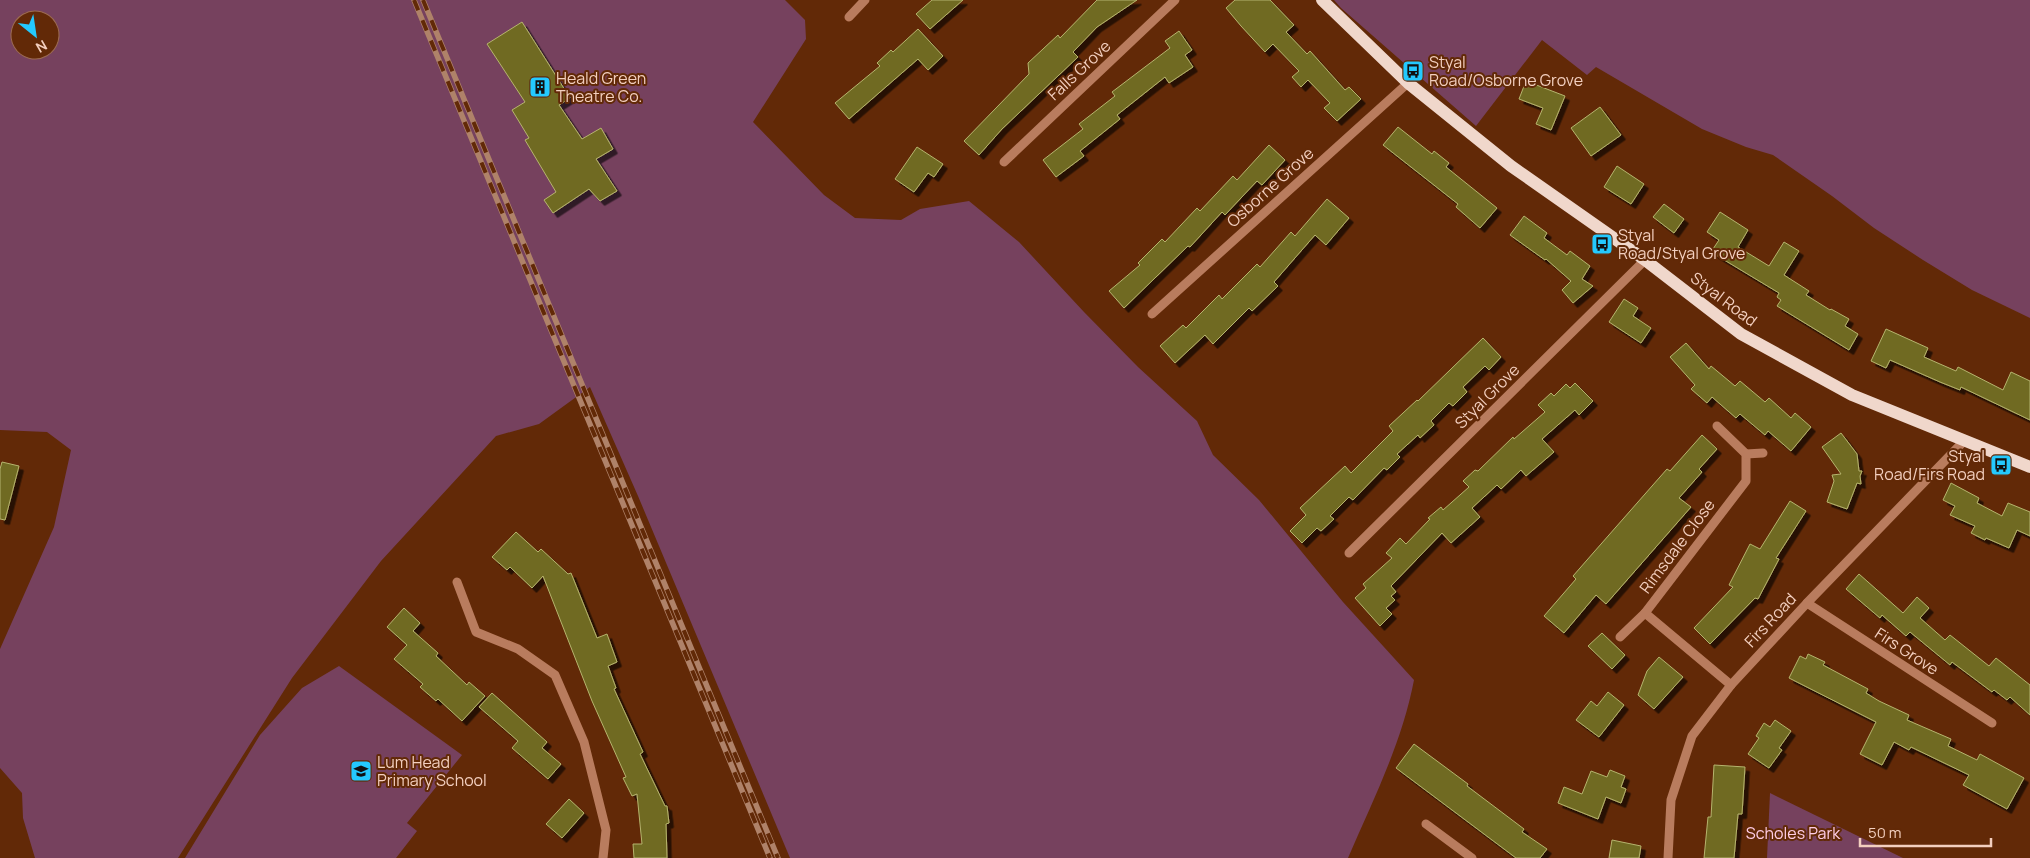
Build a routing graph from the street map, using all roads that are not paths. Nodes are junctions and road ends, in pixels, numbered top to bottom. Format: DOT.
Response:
graph roads {
  1 [pos="865,0"];
  2 [pos="1175,0"];
  3 [pos="1322,0"];
  4 [pos="849,17"];
  5 [pos="1408,83"];
  6 [pos="1004,162"];
  7 [pos="1645,260"];
  8 [pos="1152,314"];
  9 [pos="1717,426"];
  10 [pos="1964,441"];
  11 [pos="1763,453"];
  12 [pos="1746,454"];
  13 [pos="2030,468"];
  14 [pos="1349,553"];
  15 [pos="457,582"];
  16 [pos="1807,603"];
  17 [pos="1645,613"];
  18 [pos="1620,637"];
  19 [pos="1731,685"];
  20 [pos="1992,723"];
  21 [pos="1426,824"];
  22 [pos="603,858"];
  23 [pos="1472,858"];
  24 [pos="1668,858"];
  1 -- 4 [label="street"];
  2 -- 6 [label="street, Falls Grove"];
  3 -- 5 [label="main road, Styal Road"];
  5 -- 7 [label="main road, Styal Road"];
  5 -- 8 [label="street, Osborne Grove"];
  7 -- 10 [label="main road, Styal Road"];
  7 -- 14 [label="street, Styal Grove"];
  9 -- 12 [label="street"];
  10 -- 13 [label="main road, Styal Road"];
  10 -- 16 [label="street, Firs Road"];
  11 -- 12 [label="street"];
  12 -- 17 [label="street, Rimsdale Close"];
  15 -- 22 [label="street"];
  16 -- 19 [label="street, Firs Road"];
  16 -- 20 [label="street, Firs Grove"];
  17 -- 18 [label="street"];
  17 -- 19 [label="street, Rimsdale Close"];
  19 -- 24 [label="street, Firs Road"];
  21 -- 23 [label="street"];
}
